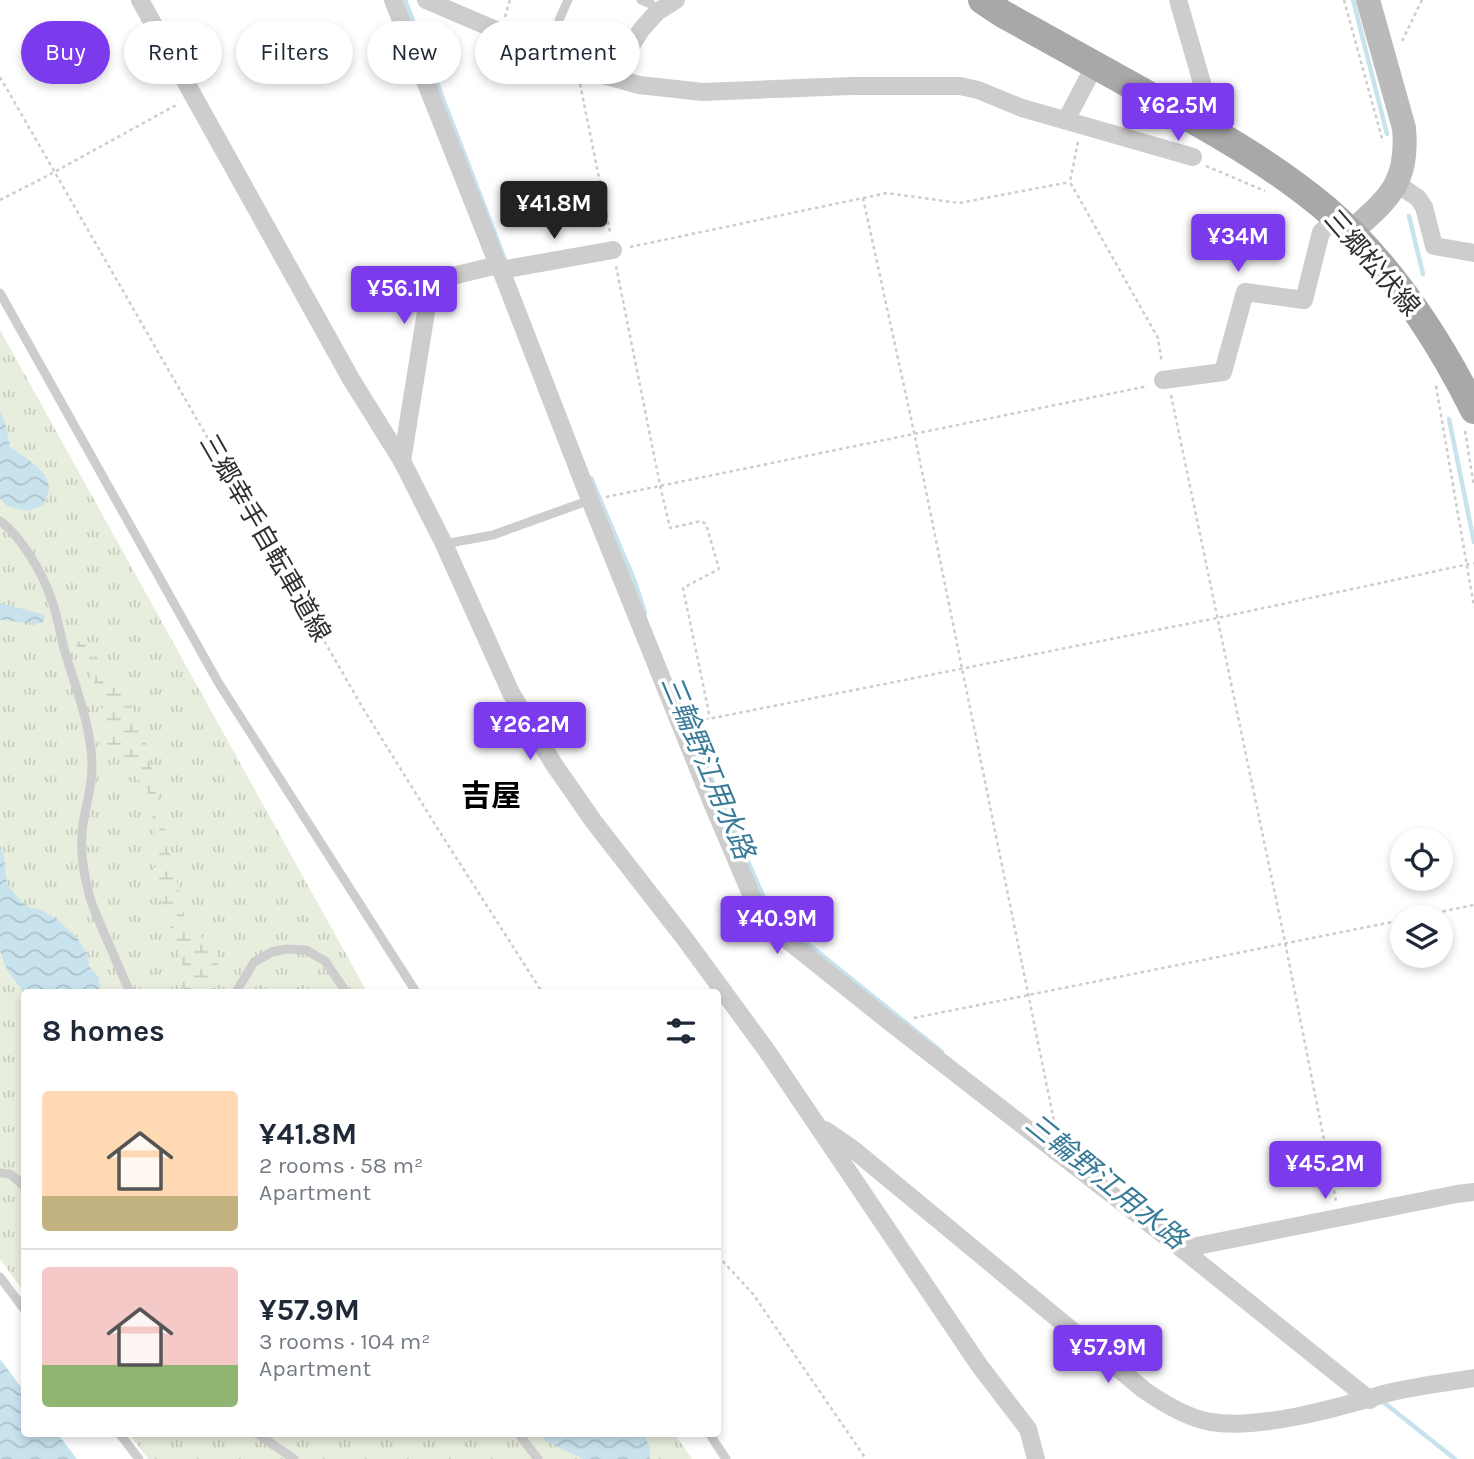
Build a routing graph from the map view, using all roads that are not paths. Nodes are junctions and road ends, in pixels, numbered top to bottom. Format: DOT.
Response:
graph roads {
  1 [pos="393,0"];
  2 [pos="426,0"];
  3 [pos="568,0"];
  4 [pos="641,0"];
  5 [pos="676,0"];
  6 [pos="982,0"];
  7 [pos="1178,0"];
  8 [pos="1368,0"];
  9 [pos="144,2"];
  10 [pos="657,12"];
  11 [pos="559,20"];
  12 [pos="475,21"];
  13 [pos="640,32"];
  14 [pos="1095,65"];
  15 [pos="635,84"];
  16 [pos="1199,122"];
  17 [pos="1074,123"];
  18 [pos="1397,184"];
  19 [pos="1344,226"];
  20 [pos="613,250"];
  21 [pos="1474,253"];
  22 [pos="498,268"];
  23 [pos="0,293"];
  24 [pos="1165,380"];
  25 [pos="1469,419"];
  26 [pos="402,461"];
  27 [pos="590,500"];
  28 [pos="0,521"];
  29 [pos="444,544"];
  30 [pos="129,989"];
  31 [pos="238,989"];
  32 [pos="344,989"];
  33 [pos="414,989"];
  34 [pos="816,1124"];
  35 [pos="0,1172"];
  36 [pos="21,1183"];
  37 [pos="1474,1192"];
  38 [pos="1182,1249"];
  39 [pos="0,1277"];
  40 [pos="21,1305"];
  41 [pos="1474,1378"];
  42 [pos="1370,1400"];
  43 [pos="122,1437"];
  44 [pos="262,1437"];
  45 [pos="521,1437"];
  46 [pos="712,1437"];
  47 [pos="139,1459"];
  48 [pos="294,1459"];
  49 [pos="538,1459"];
  50 [pos="726,1459"];
  51 [pos="1036,1459"];
  1 -- 22 [label="street"];
  2 -- 12 [label="street"];
  3 -- 11 [label="lane"];
  4 -- 10 [label="lane"];
  5 -- 10 [label="street"];
  6 -- 14 [label="main road, 三郷松伏線"];
  7 -- 16 [label="street"];
  8 -- 18 [label="main road"];
  9 -- 26 [label="street"];
  10 -- 13 [label="street"];
  14 -- 16 [label="main road, 三郷松伏線"];
  14 -- 17 [label="street"];
  15 -- 17 [label="street"];
  16 -- 17 [label="street"];
  16 -- 19 [label="main road, 三郷松伏線"];
  18 -- 19 [label="main road"];
  18 -- 21 [label="street"];
  19 -- 24 [label="street"];
  19 -- 25 [label="main road, 三郷松伏線"];
  20 -- 22 [label="street"];
  22 -- 26 [label="street"];
  22 -- 27 [label="street"];
  23 -- 33 [label="lane"];
  26 -- 29 [label="street"];
  27 -- 29 [label="lane"];
  27 -- 38 [label="street"];
  28 -- 30 [label="lane"];
  29 -- 34 [label="street"];
  31 -- 32 [label="lane"];
  34 -- 42 [label="street"];
  34 -- 51 [label="street"];
  35 -- 36 [label="lane"];
  37 -- 38 [label="street"];
  38 -- 42 [label="street"];
  39 -- 40 [label="lane"];
  41 -- 42 [label="street"];
  43 -- 47 [label="lane"];
  44 -- 48 [label="lane"];
  45 -- 49 [label="lane"];
  46 -- 50 [label="lane"];
}
